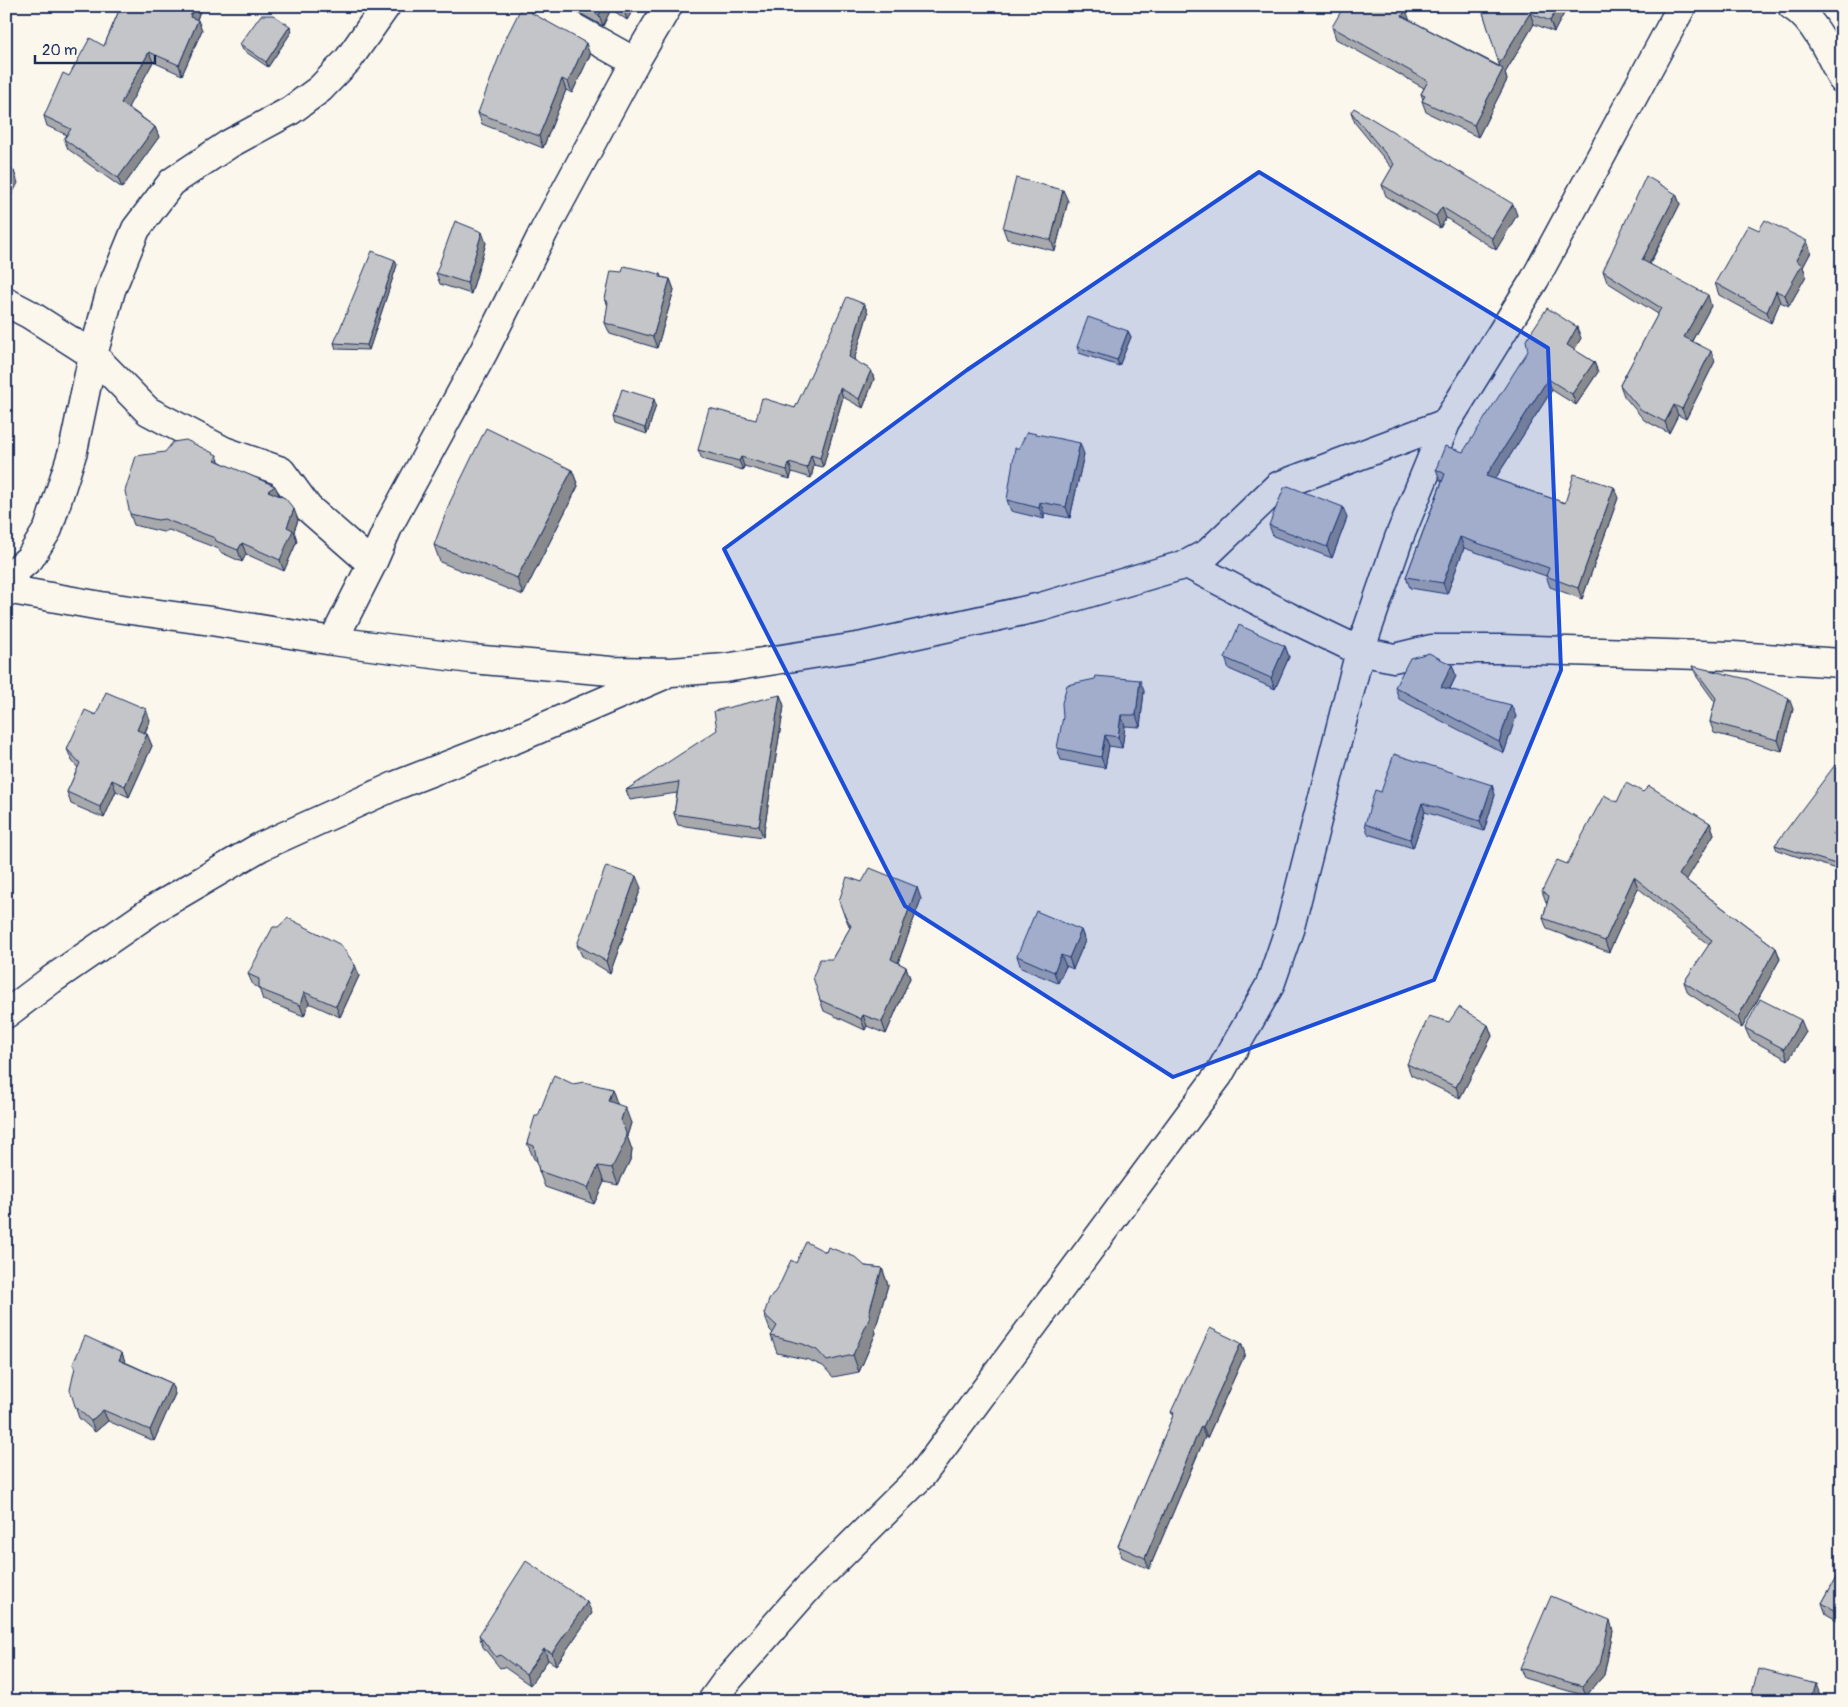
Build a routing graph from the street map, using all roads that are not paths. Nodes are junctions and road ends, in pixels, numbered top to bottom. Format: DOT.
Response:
graph roads {
  1 [pos="386,6"];
  2 [pos="540,6"];
  3 [pos="668,6"];
  4 [pos="1682,6"];
  5 [pos="1792,6"];
  6 [pos="635,62"];
  7 [pos="1842,79"];
  8 [pos="6,302"];
  9 [pos="93,355"];
  10 [pos="1446,423"];
  11 [pos="372,564"];
  12 [pos="1187,564"];
  13 [pos="6,579"];
  14 [pos="6,588"];
  15 [pos="332,641"];
  16 [pos="1360,651"];
  17 [pos="1842,663"];
  18 [pos="671,672"];
  19 [pos="6,1014"];
  20 [pos="712,1701"];
  1 -- 9 [label="street"];
  2 -- 6 [label="street"];
  3 -- 6 [label="street"];
  4 -- 10 [label="street"];
  5 -- 7 [label="street"];
  6 -- 11 [label="street"];
  8 -- 9 [label="street"];
  9 -- 11 [label="street"];
  9 -- 13 [label="street"];
  10 -- 12 [label="street"];
  10 -- 16 [label="street"];
  11 -- 15 [label="street"];
  12 -- 16 [label="street"];
  12 -- 18 [label="street"];
  14 -- 15 [label="street"];
  15 -- 18 [label="street"];
  16 -- 17 [label="street"];
  16 -- 20 [label="street"];
  18 -- 19 [label="street"];
}
